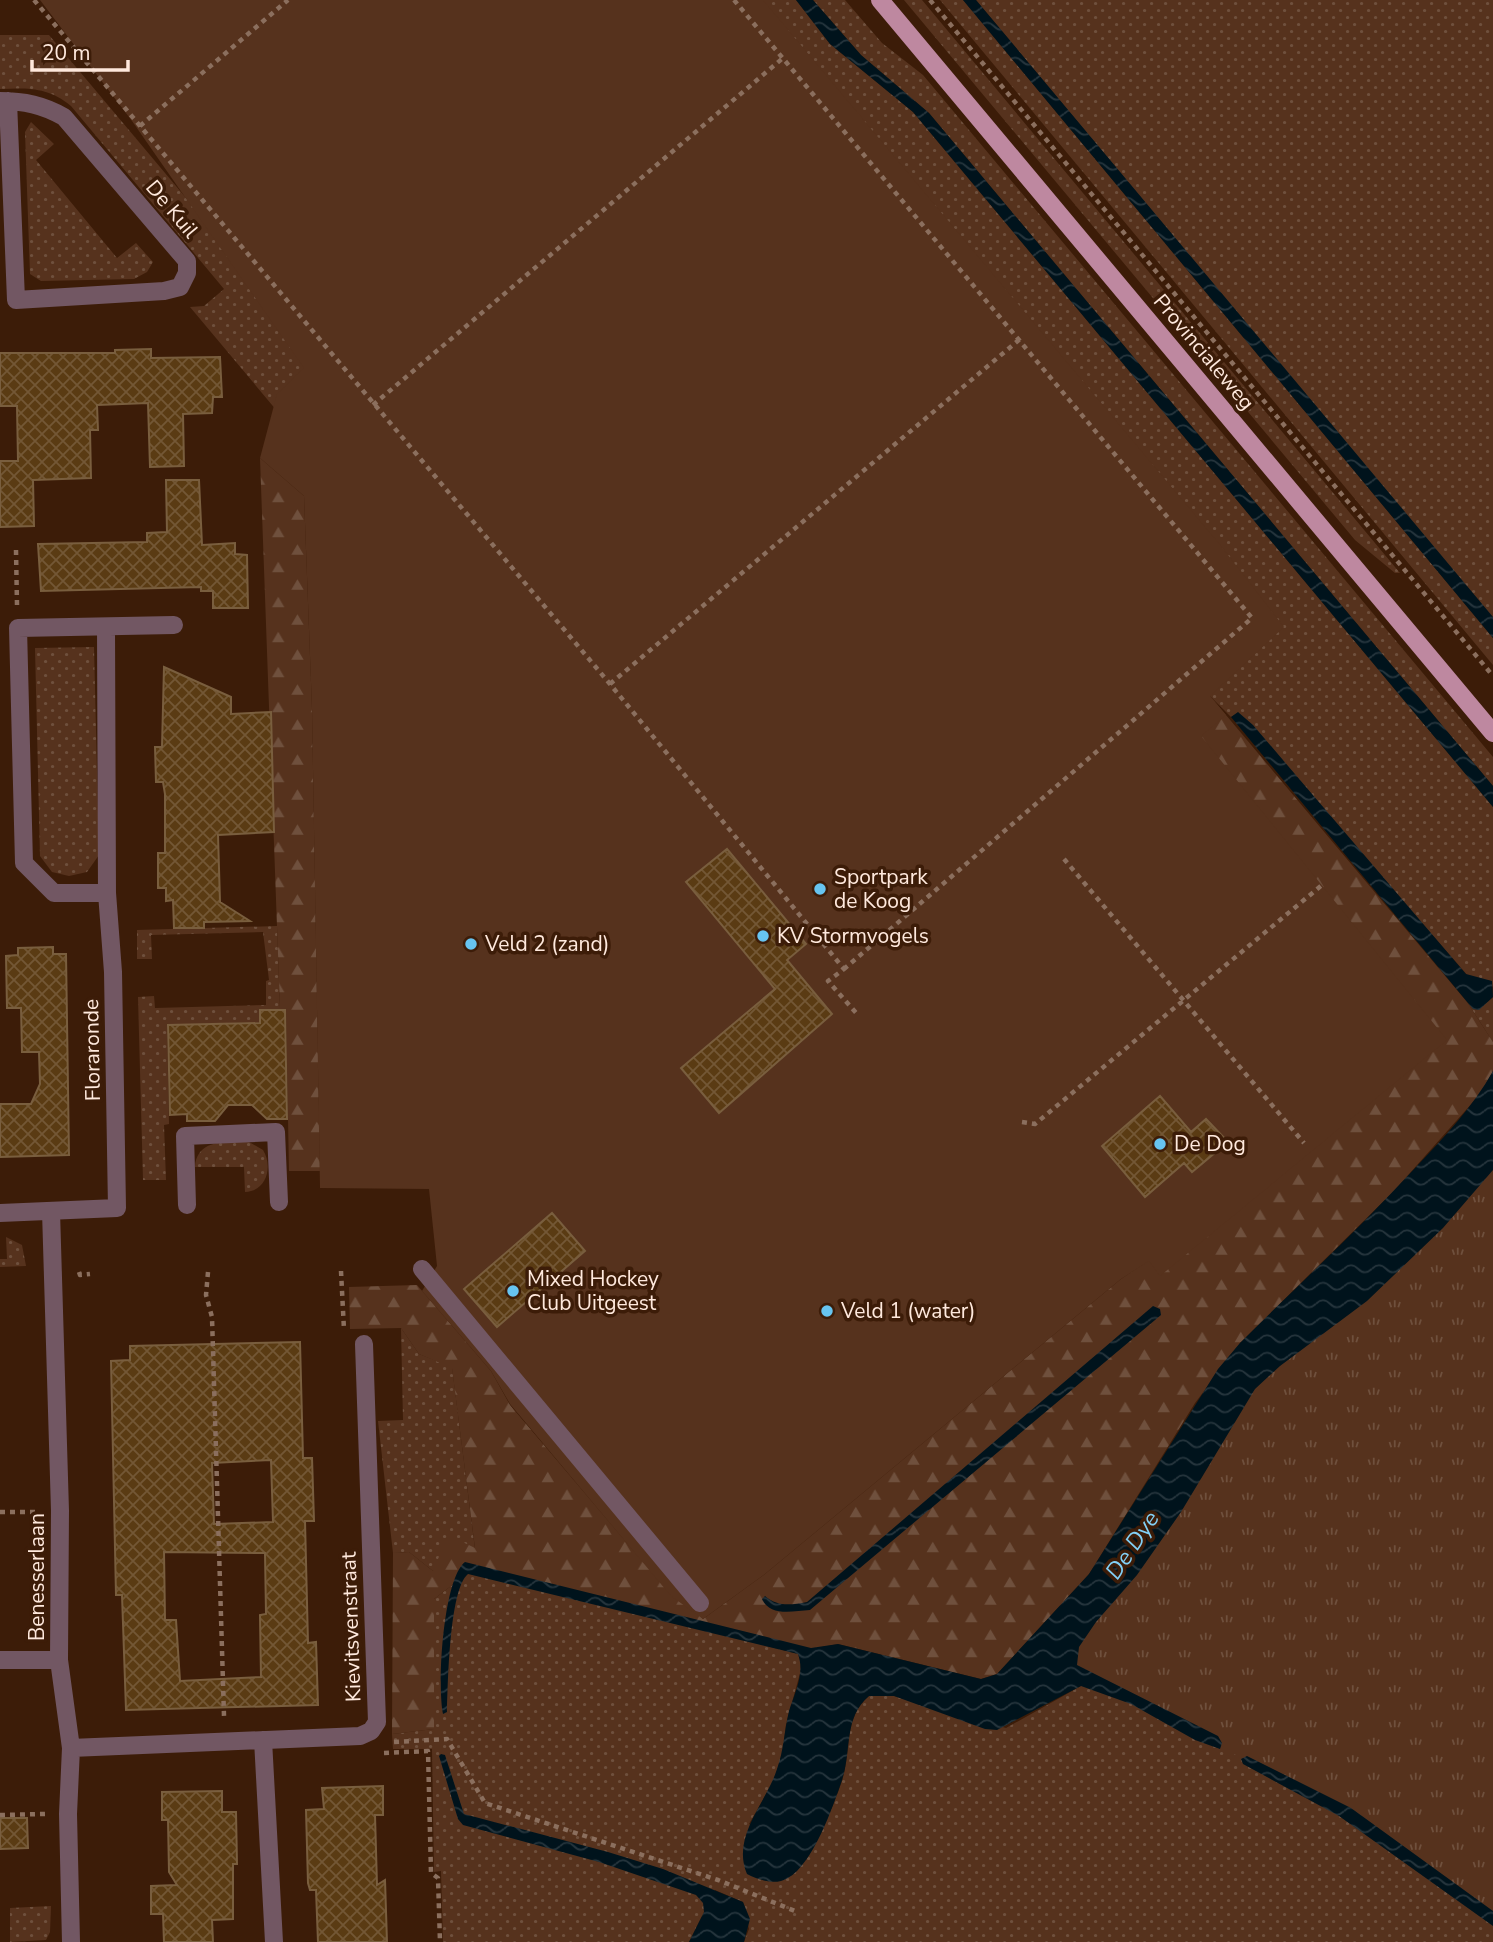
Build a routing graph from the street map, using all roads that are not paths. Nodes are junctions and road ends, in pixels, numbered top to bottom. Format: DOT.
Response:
graph roads {
  1 [pos="880,0"];
  2 [pos="4,101"];
  3 [pos="8,300"];
  4 [pos="174,625"];
  5 [pos="106,627"];
  6 [pos="1493,733"];
  7 [pos="107,893"];
  8 [pos="279,1202"];
  9 [pos="187,1205"];
  10 [pos="51,1212"];
  11 [pos="0,1213"];
  12 [pos="422,1269"];
  13 [pos="364,1344"];
  14 [pos="700,1603"];
  15 [pos="0,1660"];
  16 [pos="60,1660"];
  17 [pos="263,1740"];
  18 [pos="71,1748"];
  19 [pos="71,1942"];
  20 [pos="274,1942"];
  1 -- 6 [label="main road, Provincialeweg"];
  2 -- 3 [label="street, De Kuil"];
  2 -- 3 [label="street, De Kuil"];
  4 -- 5 [label="street"];
  5 -- 7 [label="street, Floraronde"];
  5 -- 7 [label="street"];
  7 -- 10 [label="street, Floraronde"];
  8 -- 9 [label="street"];
  10 -- 11 [label="street"];
  10 -- 16 [label="street, Benesserlaan"];
  12 -- 14 [label="street"];
  13 -- 17 [label="street, Kievitsvenstraat"];
  15 -- 16 [label="street"];
  16 -- 18 [label="street, Benesserlaan"];
  17 -- 18 [label="street, Kievitsvenstraat"];
  17 -- 20 [label="street"];
  18 -- 19 [label="street, Benesserlaan"];
}
